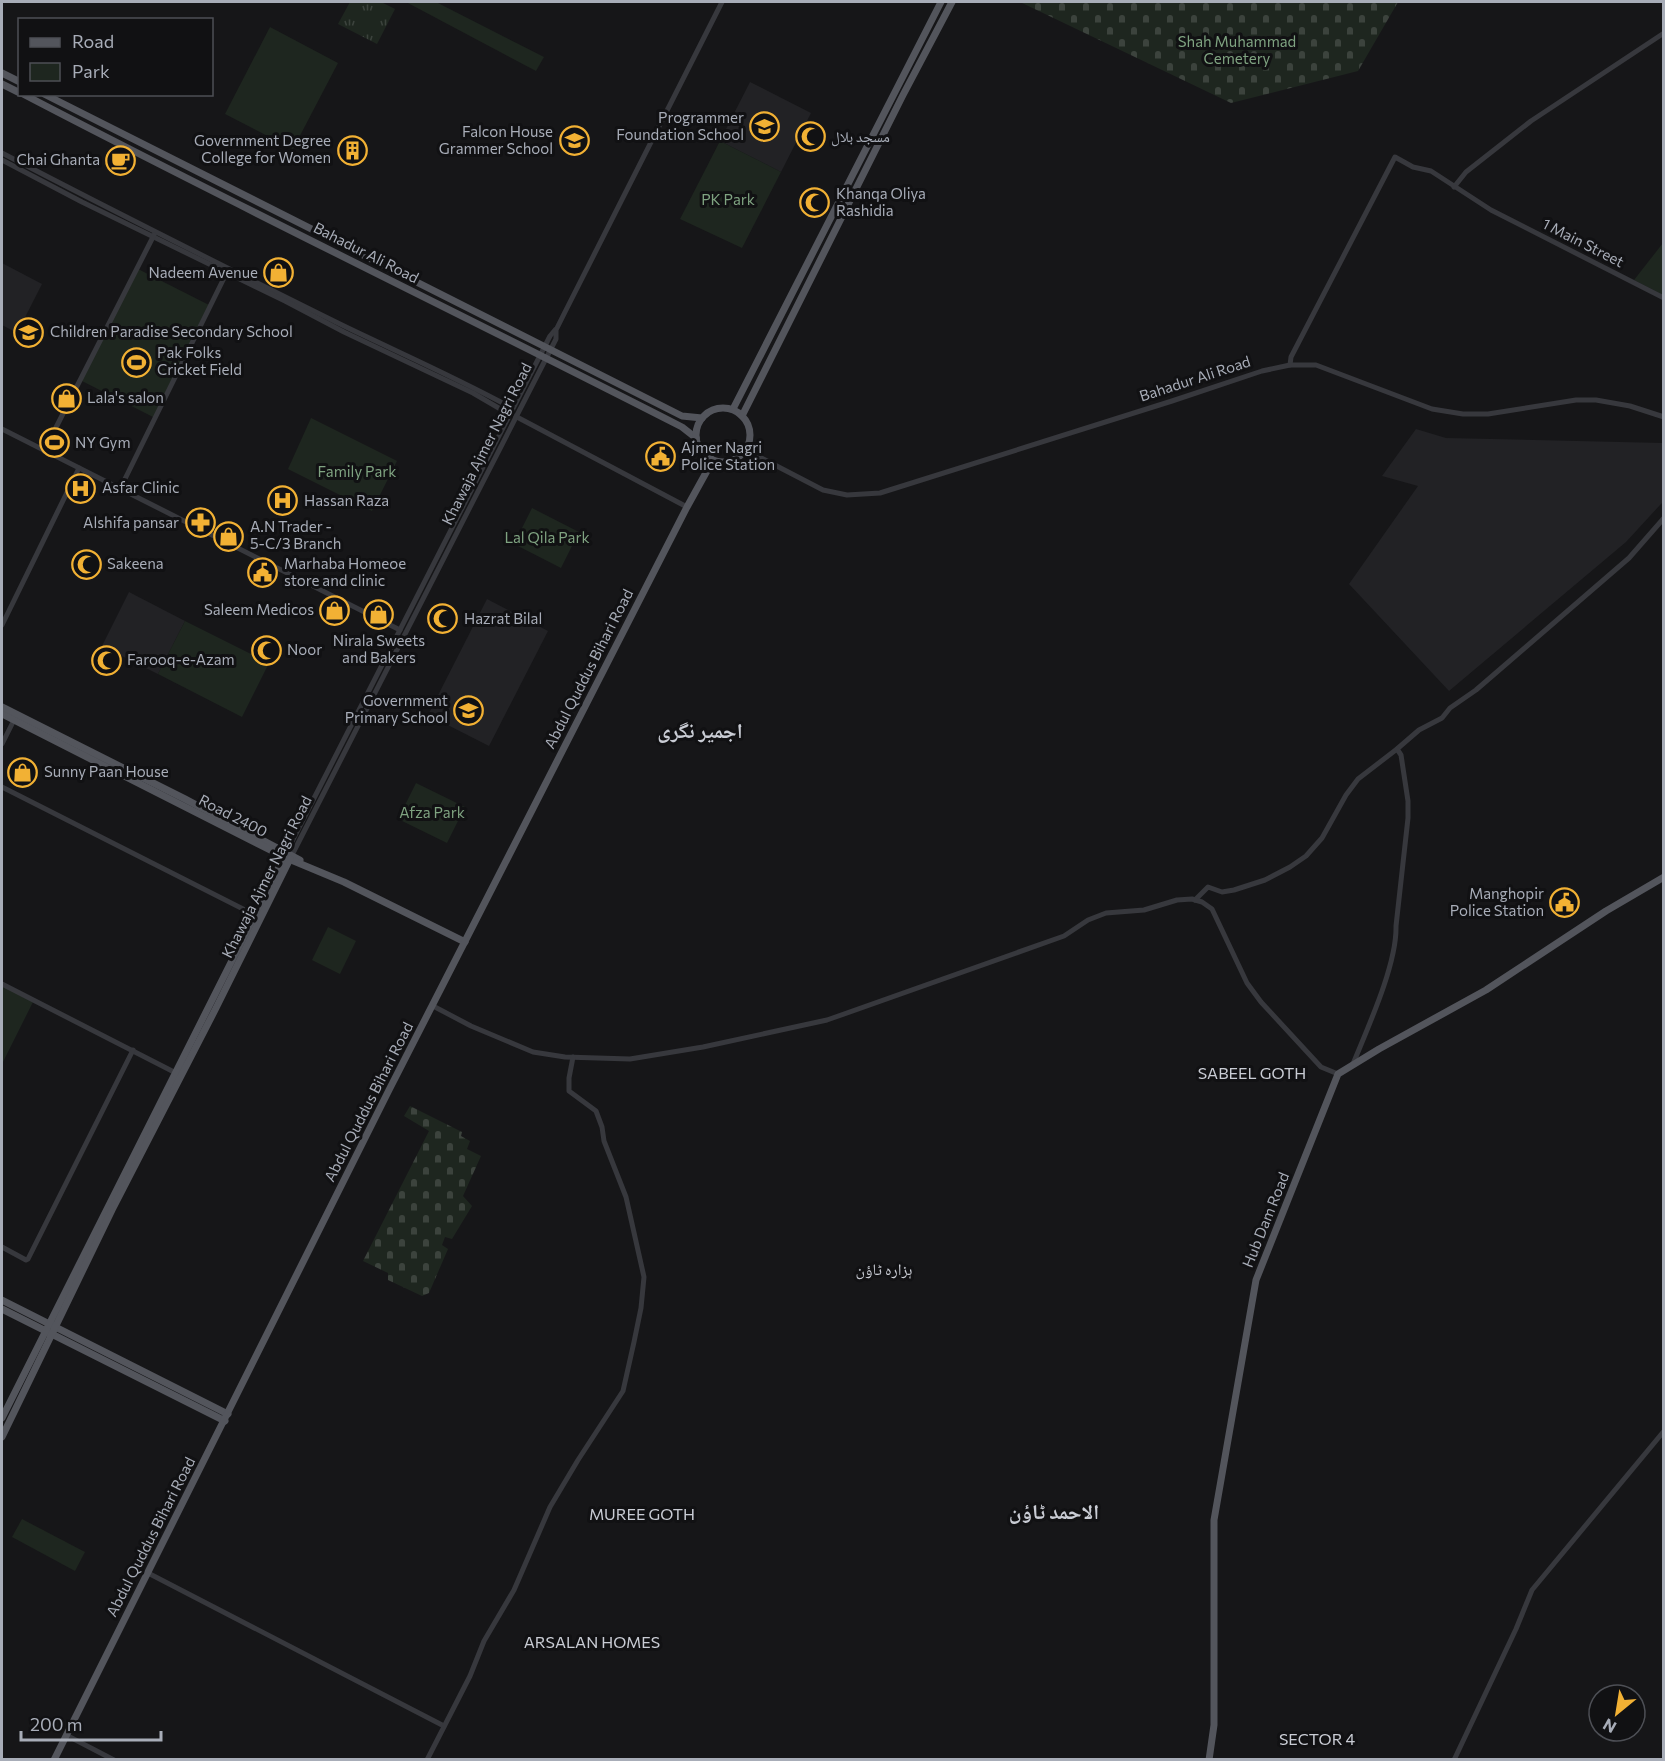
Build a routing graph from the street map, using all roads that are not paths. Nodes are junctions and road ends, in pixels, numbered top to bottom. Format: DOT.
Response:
graph roads {
  1 [pos="722,2"];
  2 [pos="941,2"];
  3 [pos="952,2"];
  4 [pos="1664,33"];
  5 [pos="2,73"];
  6 [pos="18,81"];
  7 [pos="2,84"];
  8 [pos="18,92"];
  9 [pos="25,96"];
  10 [pos="48,96"];
  11 [pos="2,153"];
  12 [pos="2,160"];
  13 [pos="224,186"];
  14 [pos="1454,187"];
  15 [pos="219,195"];
  16 [pos="155,234"];
  17 [pos="228,271"];
  18 [pos="1664,298"];
  19 [pos="547,348"];
  20 [pos="543,356"];
  21 [pos="1290,365"];
  22 [pos="733,409"];
  23 [pos="512,413"];
  24 [pos="742,416"];
  25 [pos="1664,417"];
  26 [pos="702,418"];
  27 [pos="2,429"];
  28 [pos="696,438"];
  29 [pos="746,450"];
  30 [pos="44,451"];
  31 [pos="713,460"];
  32 [pos="80,468"];
  33 [pos="120,489"];
  34 [pos="687,507"];
  35 [pos="1664,518"];
  36 [pos="418,601"];
  37 [pos="2,625"];
  38 [pos="400,630"];
  39 [pos="395,646"];
  40 [pos="2,707"];
  41 [pos="2,714"];
  42 [pos="14,720"];
  43 [pos="2,744"];
  44 [pos="1397,749"];
  45 [pos="2,787"];
  46 [pos="288,856"];
  47 [pos="1664,877"];
  48 [pos="1195,900"];
  49 [pos="255,915"];
  50 [pos="465,942"];
  51 [pos="2,984"];
  52 [pos="433,1006"];
  53 [pos="195,1042"];
  54 [pos="133,1050"];
  55 [pos="573,1057"];
  56 [pos="1352,1066"];
  57 [pos="176,1073"];
  58 [pos="1338,1074"];
  59 [pos="159,1113"];
  60 [pos="2,1247"];
  61 [pos="2,1300"];
  62 [pos="2,1309"];
  63 [pos="53,1324"];
  64 [pos="49,1332"];
  65 [pos="226,1417"];
  66 [pos="2,1418"];
  67 [pos="1664,1431"];
  68 [pos="2,1437"];
  69 [pos="148,1573"];
  70 [pos="444,1726"];
  71 [pos="66,1735"];
  72 [pos="54,1760"];
  73 [pos="114,1760"];
  74 [pos="427,1760"];
  75 [pos="1209,1760"];
  76 [pos="1454,1760"];
  1 -- 19 [label="street, Khawaja Ajmer Nagri Road"];
  2 -- 22 [label="main road"];
  3 -- 24 [label="main road"];
  4 -- 14 [label="street"];
  5 -- 6 [label="main road"];
  7 -- 8 [label="main road, Bahadur Ali Road"];
  9 -- 15 [label="main road, Bahadur Ali Road"];
  10 -- 13 [label="main road, Bahadur Ali Road"];
  11 -- 16 [label="street"];
  12 -- 16 [label="street"];
  13 -- 15 [label="main road"];
  13 -- 19 [label="main road, Bahadur Ali Road"];
  14 -- 18 [label="street, 1 Main Street"];
  14 -- 21 [label="street, 1 Main Street"];
  15 -- 20 [label="main road, Bahadur Ali Road"];
  16 -- 17 [label="street"];
  16 -- 30 [label="street"];
  17 -- 23 [label="street"];
  17 -- 33 [label="street"];
  19 -- 20 [label="street, Khawaja Ajmer Nagri Road"];
  19 -- 26 [label="main road, Bahadur Ali Road"];
  20 -- 23 [label="street, Khawaja Ajmer Nagri Road"];
  20 -- 28 [label="main road, Bahadur Ali Road"];
  21 -- 25 [label="street, Bahadur Ali Road"];
  21 -- 29 [label="street, Bahadur Ali Road"];
  22 -- 24 [label="main road"];
  22 -- 26 [label="main road"];
  23 -- 34 [label="street"];
  23 -- 36 [label="street, Khawaja Ajmer Nagri Road"];
  24 -- 29 [label="main road"];
  26 -- 28 [label="main road"];
  27 -- 30 [label="street"];
  28 -- 31 [label="main road"];
  29 -- 31 [label="main road"];
  30 -- 32 [label="street"];
  31 -- 34 [label="main road, Abdul Quddus Bihari Road"];
  32 -- 33 [label="street"];
  32 -- 37 [label="street"];
  33 -- 38 [label="street"];
  34 -- 50 [label="main road, Abdul Quddus Bihari Road"];
  35 -- 44 [label="street"];
  36 -- 38 [label="street, Khawaja Ajmer Nagri Road"];
  36 -- 39 [label="street, Khawaja Ajmer Nagri Road"];
  38 -- 39 [label="street, Khawaja Ajmer Nagri Road"];
  39 -- 46 [label="street, Khawaja Ajmer Nagri Road"];
  40 -- 46 [label="main road, Road 2400"];
  41 -- 42 [label="main road, Road 2400"];
  42 -- 43 [label="street"];
  42 -- 46 [label="main road, Road 2400"];
  44 -- 48 [label="street"];
  44 -- 56 [label="street"];
  45 -- 49 [label="street"];
  46 -- 49 [label="main road, Khawaja Ajmer Nagri Road"];
  46 -- 50 [label="main road, Road 2400"];
  46 -- 53 [label="main road, Khawaja Ajmer Nagri Road"];
  47 -- 56 [label="main road"];
  48 -- 55 [label="street"];
  48 -- 58 [label="street"];
  49 -- 53 [label="main road, Khawaja Ajmer Nagri Road"];
  50 -- 52 [label="main road, Abdul Quddus Bihari Road"];
  51 -- 54 [label="street"];
  52 -- 55 [label="street"];
  52 -- 65 [label="main road, Abdul Quddus Bihari Road"];
  53 -- 57 [label="main road, Khawaja Ajmer Nagri Road"];
  53 -- 59 [label="main road, Khawaja Ajmer Nagri Road"];
  54 -- 57 [label="street"];
  54 -- 60 [label="street"];
  55 -- 70 [label="street"];
  56 -- 58 [label="main road"];
  57 -- 59 [label="main road, Khawaja Ajmer Nagri Road"];
  58 -- 75 [label="main road, Hub Dam Road"];
  59 -- 63 [label="main road, Khawaja Ajmer Nagri Road"];
  61 -- 63 [label="main road"];
  62 -- 64 [label="main road"];
  63 -- 64 [label="main road, Khawaja Ajmer Nagri Road"];
  63 -- 65 [label="main road"];
  64 -- 65 [label="main road"];
  64 -- 66 [label="main road, Khawaja Ajmer Nagri Road"];
  64 -- 68 [label="main road, Khawaja Ajmer Nagri Road"];
  65 -- 69 [label="main road, Abdul Quddus Bihari Road"];
  67 -- 76 [label="street"];
  69 -- 70 [label="street"];
  69 -- 71 [label="main road, Abdul Quddus Bihari Road"];
  70 -- 74 [label="street"];
  71 -- 72 [label="main road, Abdul Quddus Bihari Road"];
  71 -- 73 [label="street"];
}
